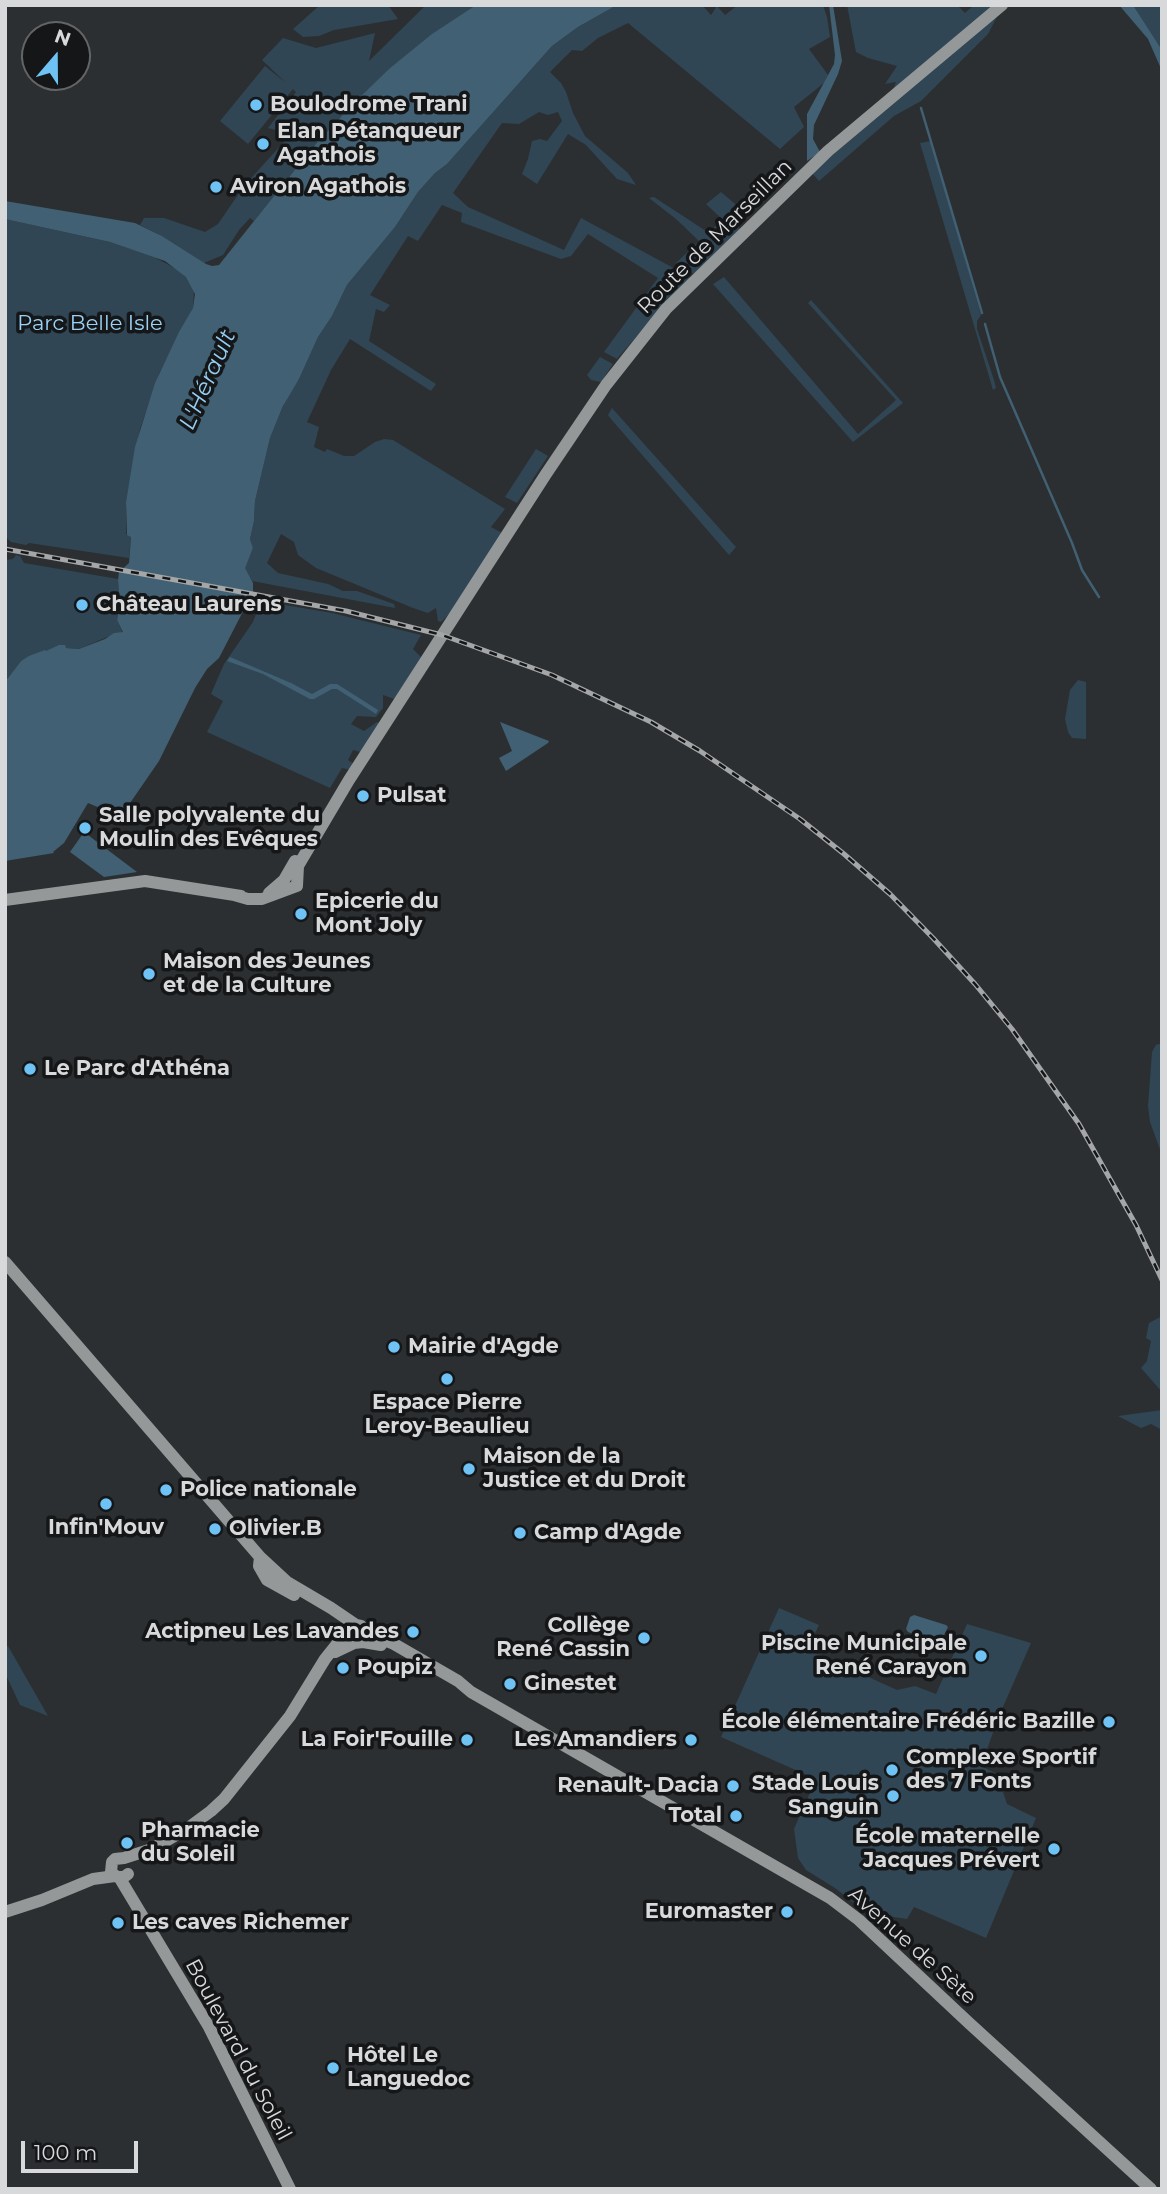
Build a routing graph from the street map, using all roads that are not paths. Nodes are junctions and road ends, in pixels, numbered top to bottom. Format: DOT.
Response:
graph roads {
  1 [pos="1002,5"];
  2 [pos="79,890"];
  3 [pos="5,893"];
  4 [pos="5,900"];
  5 [pos="5,1262"];
  6 [pos="260,1558"];
  7 [pos="356,1635"];
  8 [pos="121,1870"];
  9 [pos="5,1912"];
  10 [pos="290,2189"];
  11 [pos="1151,2189"];
  1 -- 2 [label="main road, Route de Marseillan"];
  2 -- 3 [label="main road"];
  2 -- 4 [label="main road"];
  5 -- 6 [label="main road, Avenue de Sète"];
  6 -- 7 [label="main road, Avenue de Sète"];
  6 -- 7 [label="main road, Avenue de Sète"];
  7 -- 8 [label="main road"];
  7 -- 11 [label="main road, Avenue de Sète"];
  8 -- 9 [label="main road"];
  8 -- 10 [label="main road, Boulevard du Soleil"];
}
